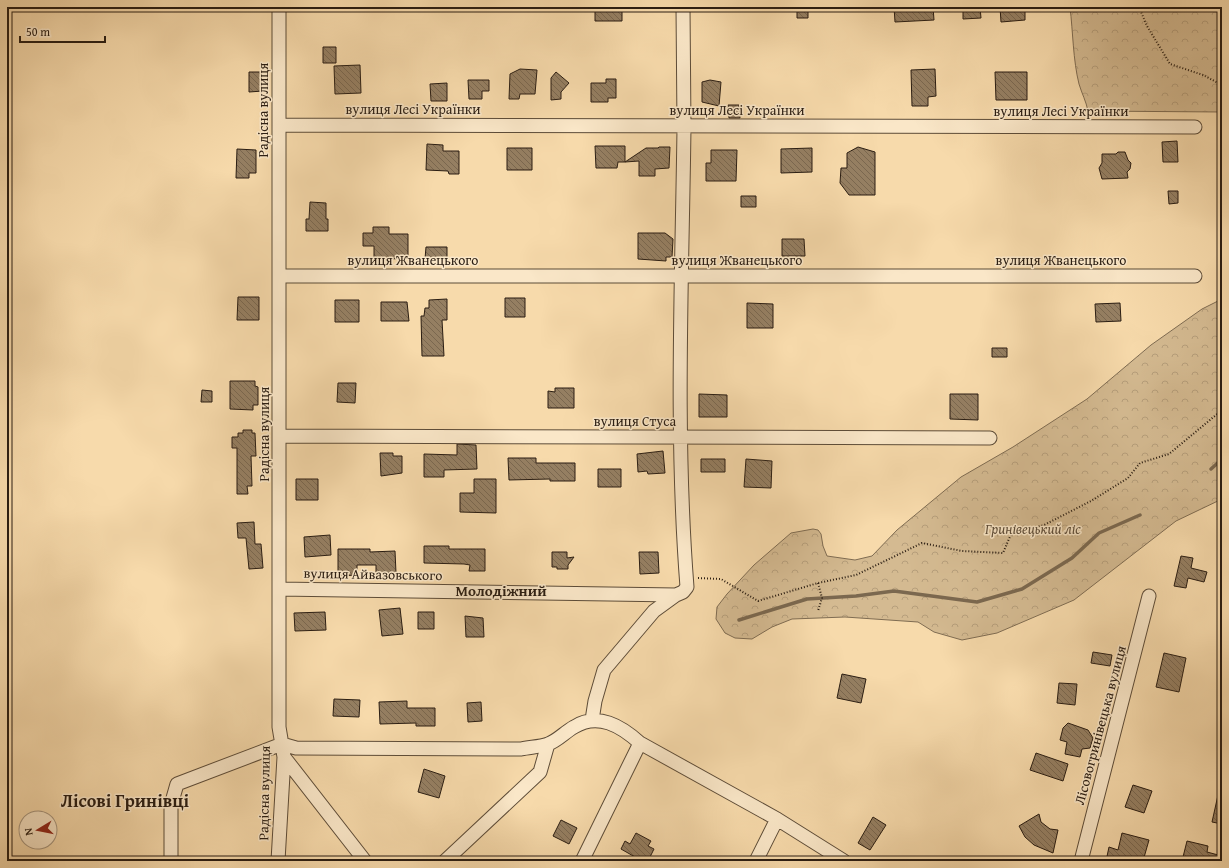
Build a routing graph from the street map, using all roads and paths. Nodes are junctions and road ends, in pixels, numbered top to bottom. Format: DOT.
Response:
graph roads {
  1 [pos="279,7"];
  2 [pos="683,7"];
  3 [pos="1139,7"];
  4 [pos="1222,85"];
  5 [pos="279,125"];
  6 [pos="684,126"];
  7 [pos="1195,127"];
  8 [pos="280,276"];
  9 [pos="682,276"];
  10 [pos="1195,276"];
  11 [pos="1222,410"];
  12 [pos="280,436"];
  13 [pos="679,437"];
  14 [pos="990,438"];
  15 [pos="686,579"];
  16 [pos="818,583"];
  17 [pos="279,589"];
  18 [pos="679,593"];
  19 [pos="1150,596"];
  20 [pos="818,611"];
  21 [pos="592,720"];
  22 [pos="640,743"];
  23 [pos="282,744"];
  24 [pos="548,744"];
  25 [pos="284,757"];
  26 [pos="777,819"];
  27 [pos="171,861"];
  28 [pos="278,861"];
  29 [pos="365,861"];
  30 [pos="445,861"];
  31 [pos="582,861"];
  32 [pos="756,861"];
  33 [pos="844,861"];
  34 [pos="1081,861"];
  1 -- 5 [label="street, Радісна вулиця"];
  2 -- 6 [label="street"];
  3 -- 4 [label="path"];
  5 -- 6 [label="street, вулиця Лесі Українки"];
  5 -- 8 [label="street, Радісна вулиця"];
  6 -- 7 [label="street, вулиця Лесі Українки"];
  6 -- 9 [label="street"];
  8 -- 9 [label="street, вулиця Жванецького"];
  8 -- 12 [label="street, Радісна вулиця"];
  9 -- 10 [label="street, вулиця Жванецького"];
  9 -- 13 [label="street"];
  11 -- 16 [label="path"];
  12 -- 13 [label="street, вулиця Стуса"];
  12 -- 17 [label="street, Радісна вулиця"];
  13 -- 14 [label="street, вулиця Стуса"];
  13 -- 15 [label="street"];
  15 -- 16 [label="path"];
  15 -- 18 [label="street"];
  16 -- 20 [label="path"];
  17 -- 18 [label="street, вулиця Айвазовського"];
  17 -- 23 [label="street, Радісна вулиця"];
  18 -- 21 [label="street"];
  19 -- 34 [label="street, Лісовогринівецька вулиця"];
  21 -- 22 [label="street"];
  21 -- 24 [label="street"];
  22 -- 26 [label="street"];
  22 -- 31 [label="street"];
  23 -- 24 [label="street"];
  23 -- 25 [label="street, Радісна вулиця"];
  23 -- 27 [label="street"];
  24 -- 30 [label="street"];
  25 -- 28 [label="street, Радісна вулиця"];
  25 -- 29 [label="street"];
  26 -- 32 [label="street"];
  26 -- 33 [label="street"];
}
